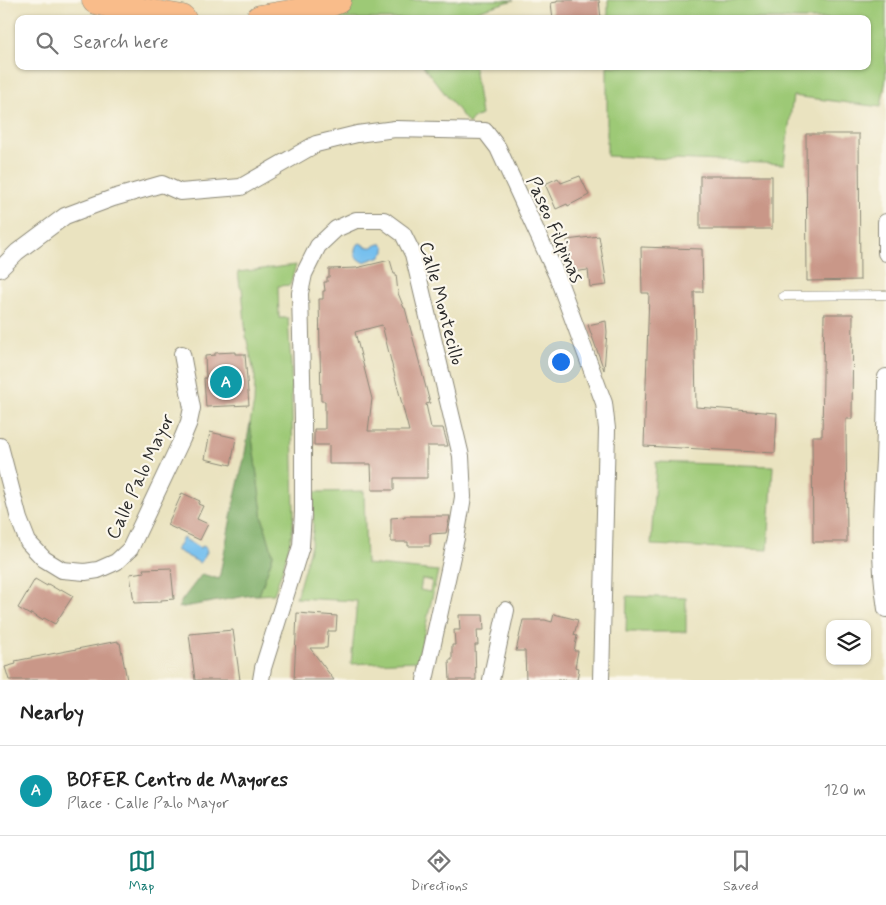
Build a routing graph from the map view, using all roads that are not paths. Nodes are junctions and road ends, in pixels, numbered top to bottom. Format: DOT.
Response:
graph roads {
  1 [pos="96,0"];
  2 [pos="337,0"];
  3 [pos="159,15"];
  4 [pos="284,15"];
  5 [pos="886,222"];
  6 [pos="886,253"];
  7 [pos="0,269"];
  8 [pos="886,295"];
  9 [pos="783,296"];
  10 [pos="182,354"];
  11 [pos="886,377"];
  12 [pos="0,446"];
  13 [pos="886,609"];
  14 [pos="506,610"];
  15 [pos="261,680"];
  16 [pos="425,680"];
  17 [pos="491,680"];
  18 [pos="601,680"];
  1 -- 3 [label="highway"];
  2 -- 4 [label="highway"];
  5 -- 6 [label="street"];
  7 -- 18 [label="street, Paseo Filipinas"];
  8 -- 9 [label="lane"];
  10 -- 12 [label="street, Calle Palo Mayor"];
  11 -- 13 [label="street"];
  14 -- 17 [label="street"];
  15 -- 16 [label="street, Calle Montecillo"];
}
